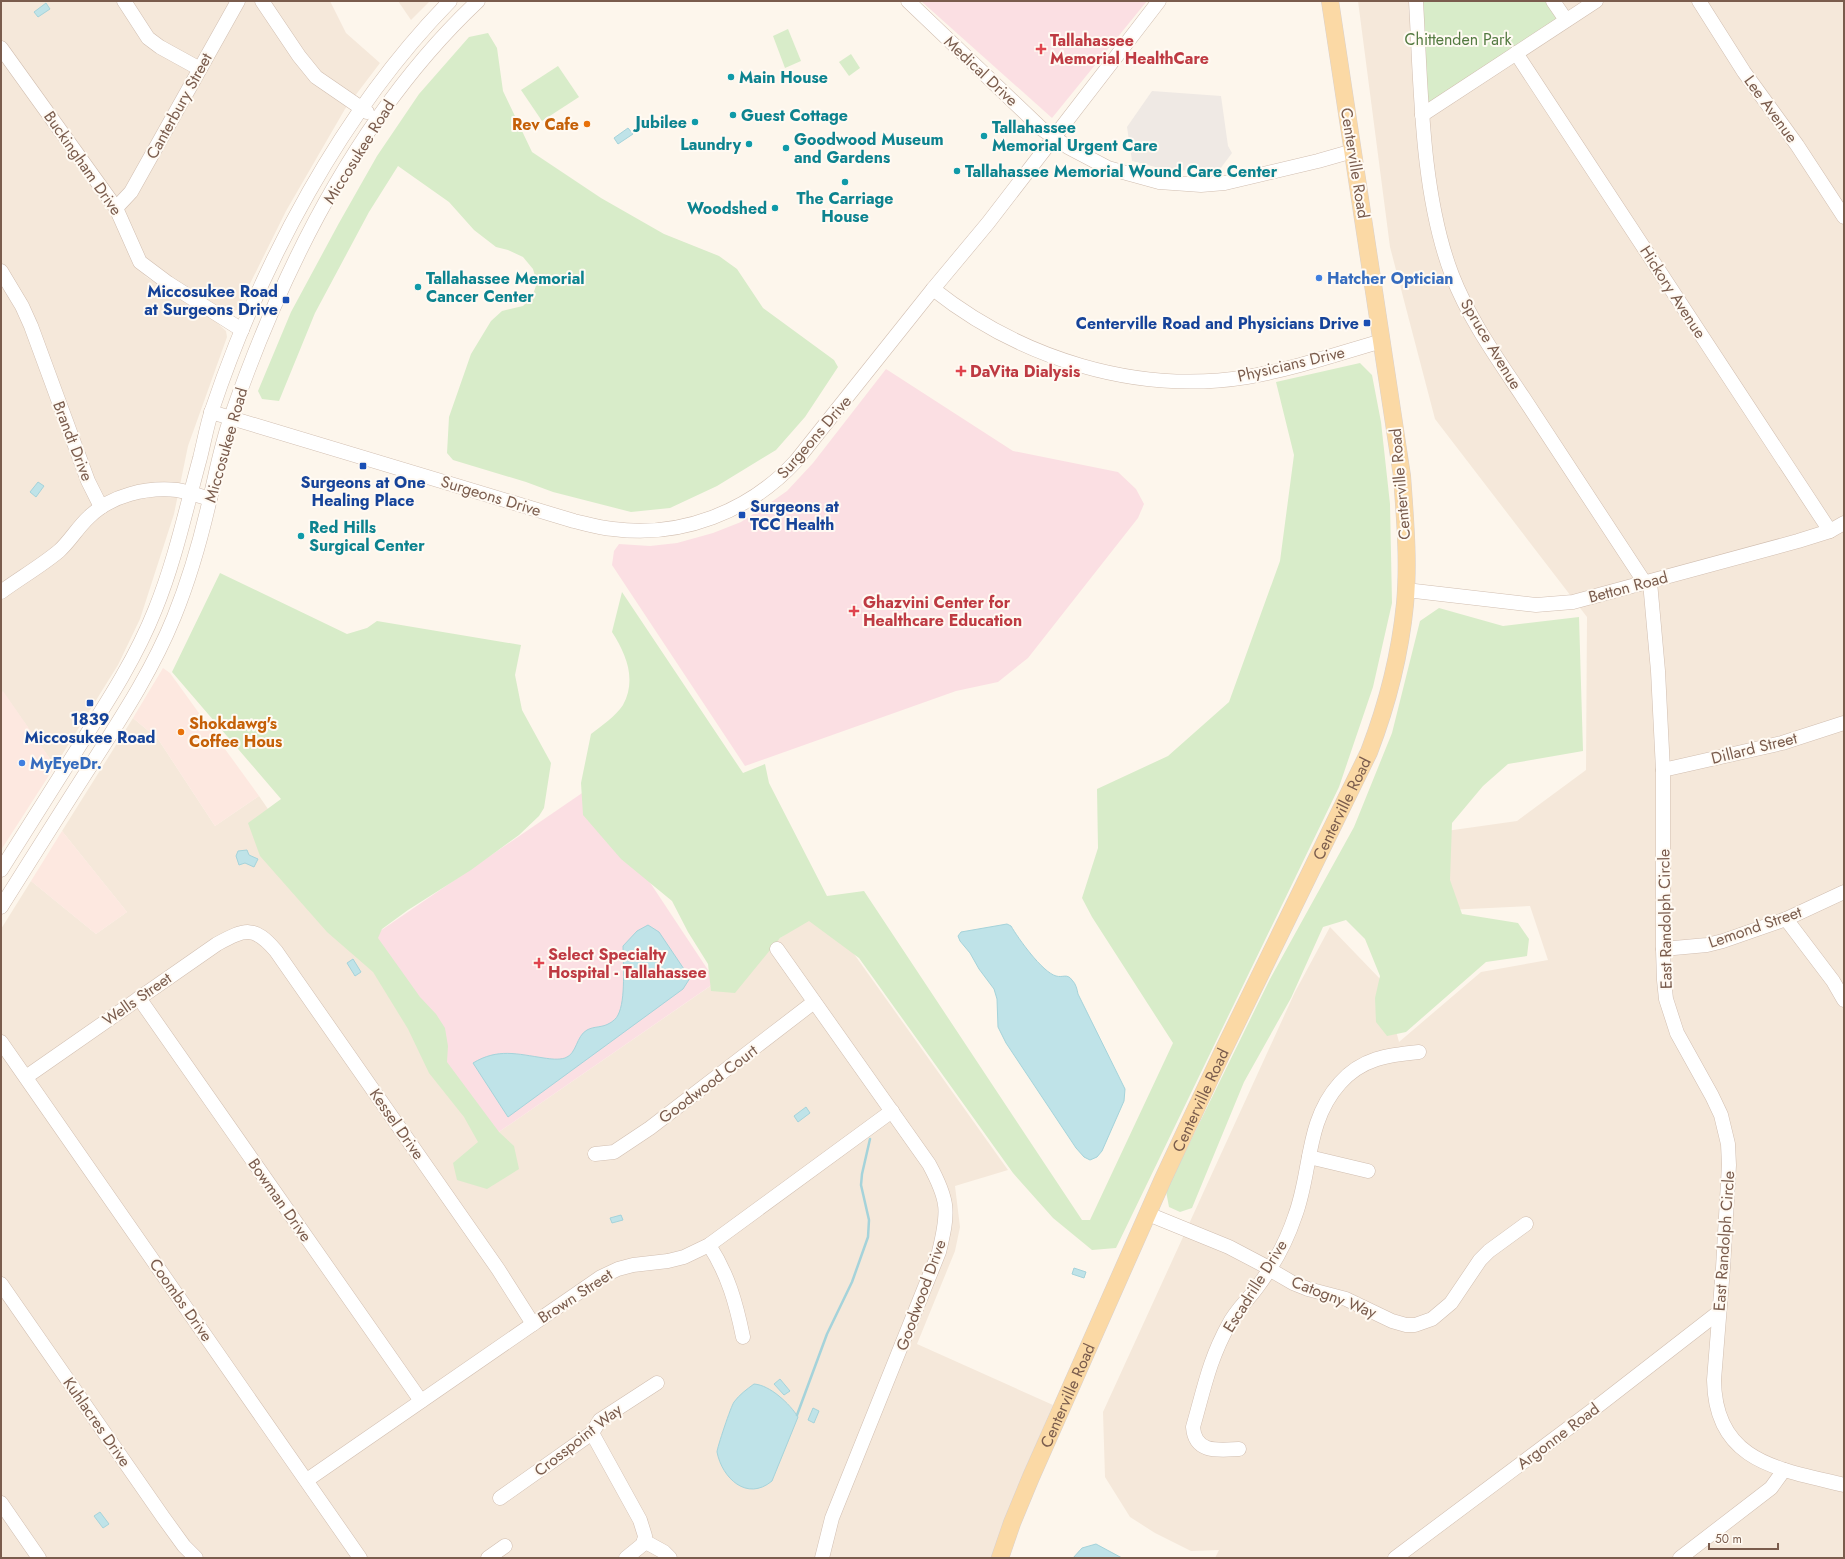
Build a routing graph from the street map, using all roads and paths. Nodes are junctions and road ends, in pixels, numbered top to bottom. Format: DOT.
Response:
graph roads {
  1 [pos="124,1"];
  2 [pos="238,1"];
  3 [pos="262,1"];
  4 [pos="450,1"];
  5 [pos="477,1"];
  6 [pos="908,1"];
  7 [pos="1159,1"];
  8 [pos="1330,1"];
  9 [pos="1416,1"];
  10 [pos="1553,1"];
  11 [pos="1596,1"];
  12 [pos="1699,1"];
  13 [pos="1566,20"];
  14 [pos="1,48"];
  15 [pos="1516,53"];
  16 [pos="200,69"];
  17 [pos="361,108"];
  18 [pos="1422,115"];
  19 [pos="376,119"];
  20 [pos="1054,138"];
  21 [pos="1353,151"];
  22 [pos="1840,201"];
  23 [pos="116,208"];
  24 [pos="1844,217"];
  25 [pos="1,272"];
  26 [pos="933,289"];
  27 [pos="242,330"];
  28 [pos="1382,341"];
  29 [pos="211,412"];
  30 [pos="231,418"];
  31 [pos="190,494"];
  32 [pos="210,499"];
  33 [pos="101,507"];
  34 [pos="1844,523"];
  35 [pos="1830,531"];
  36 [pos="1647,582"];
  37 [pos="1406,590"];
  38 [pos="1,592"];
  39 [pos="118,686"];
  40 [pos="134,697"];
  41 [pos="1844,723"];
  42 [pos="1663,770"];
  43 [pos="1,870"];
  44 [pos="1844,892"];
  45 [pos="1,907"];
  46 [pos="1786,920"];
  47 [pos="253,933"];
  48 [pos="777,949"];
  49 [pos="1663,949"];
  50 [pos="139,998"];
  51 [pos="1844,1000"];
  52 [pos="814,1002"];
  53 [pos="1,1042"];
  54 [pos="1419,1052"];
  55 [pos="26,1077"];
  56 [pos="892,1111"];
  57 [pos="595,1154"];
  58 [pos="1309,1157"];
  59 [pos="1368,1170"];
  60 [pos="1148,1214"];
  61 [pos="1526,1224"];
  62 [pos="709,1245"];
  63 [pos="1269,1268"];
  64 [pos="1,1284"];
  65 [pos="1719,1312"];
  66 [pos="533,1324"];
  67 [pos="743,1337"];
  68 [pos="657,1383"];
  69 [pos="421,1401"];
  70 [pos="592,1433"];
  71 [pos="1239,1449"];
  72 [pos="1784,1470"];
  73 [pos="307,1480"];
  74 [pos="1844,1485"];
  75 [pos="500,1498"];
  76 [pos="1,1503"];
  77 [pos="644,1541"];
  78 [pos="505,1546"];
  79 [pos="39,1558"];
  80 [pos="196,1558"];
  81 [pos="360,1558"];
  82 [pos="488,1558"];
  83 [pos="626,1558"];
  84 [pos="670,1558"];
  85 [pos="822,1558"];
  86 [pos="1000,1558"];
  87 [pos="1395,1558"];
  88 [pos="1680,1558"];
  1 -- 16 [label="street"];
  2 -- 16 [label="street, Canterbury Street"];
  3 -- 17 [label="street"];
  4 -- 17 [label="street, Miccosukee Road"];
  5 -- 19 [label="street, Miccosukee Road"];
  6 -- 20 [label="street, Medical Drive"];
  7 -- 20 [label="street, Surgeons Drive"];
  8 -- 21 [label="main road, Centerville Road"];
  9 -- 18 [label="street, Spruce Avenue"];
  10 -- 13 [label="street"];
  11 -- 13 [label="street"];
  12 -- 22 [label="street, Lee Avenue"];
  13 -- 15 [label="street"];
  14 -- 23 [label="street, Buckingham Drive"];
  15 -- 18 [label="street"];
  15 -- 35 [label="street, Hickory Avenue"];
  16 -- 23 [label="street, Canterbury Street"];
  17 -- 19 [label="street"];
  17 -- 27 [label="street, Miccosukee Road"];
  18 -- 36 [label="street, Spruce Avenue"];
  19 -- 30 [label="street, Miccosukee Road"];
  20 -- 21 [label="street, Medical Drive"];
  20 -- 26 [label="street, Surgeons Drive"];
  21 -- 28 [label="main road, Centerville Road"];
  22 -- 24 [label="street, Lee Avenue"];
  23 -- 27 [label="street, Buckingham Drive"];
  25 -- 33 [label="street, Brandt Drive"];
  26 -- 28 [label="street, Physicians Drive"];
  26 -- 30 [label="street, Surgeons Drive"];
  27 -- 29 [label="street, Miccosukee Road"];
  28 -- 37 [label="main road, Centerville Road"];
  29 -- 30 [label="street, Surgeons Drive"];
  29 -- 31 [label="street, Miccosukee Road"];
  30 -- 32 [label="street, Miccosukee Road"];
  31 -- 32 [label="street"];
  31 -- 33 [label="street"];
  31 -- 39 [label="street, Miccosukee Road"];
  32 -- 40 [label="street, Miccosukee Road"];
  33 -- 38 [label="street"];
  34 -- 35 [label="street, Betton Road"];
  35 -- 36 [label="street, Betton Road"];
  36 -- 37 [label="street, Betton Road"];
  36 -- 42 [label="street, East Randolph Circle"];
  37 -- 60 [label="main road, Centerville Road"];
  39 -- 40 [label="street"];
  39 -- 43 [label="street, Miccosukee Road"];
  40 -- 45 [label="street, Miccosukee Road"];
  41 -- 42 [label="street, Dillard Street"];
  42 -- 49 [label="street, East Randolph Circle"];
  44 -- 46 [label="street, Lemond Street"];
  46 -- 49 [label="street, Lemond Street"];
  46 -- 51 [label="street"];
  47 -- 50 [label="street, Wells Street"];
  47 -- 66 [label="street, Kessel Drive"];
  48 -- 52 [label="street, Goodwood Drive"];
  49 -- 65 [label="street, East Randolph Circle"];
  50 -- 55 [label="street, Wells Street"];
  50 -- 69 [label="street, Bowman Drive"];
  52 -- 56 [label="street, Goodwood Drive"];
  52 -- 57 [label="street, Goodwood Court"];
  53 -- 55 [label="street, Coombs Drive"];
  54 -- 58 [label="street, Escadrille Drive"];
  55 -- 73 [label="street, Coombs Drive"];
  56 -- 62 [label="street, Brown Street"];
  56 -- 85 [label="street, Goodwood Drive"];
  58 -- 59 [label="street"];
  58 -- 63 [label="street, Escadrille Drive"];
  60 -- 63 [label="street, Catogny Way"];
  60 -- 86 [label="main road, Centerville Road"];
  61 -- 63 [label="street, Catogny Way"];
  62 -- 66 [label="street, Brown Street"];
  62 -- 67 [label="street"];
  63 -- 71 [label="street, Escadrille Drive"];
  64 -- 80 [label="street, Kuhlacres Drive"];
  65 -- 72 [label="street, East Randolph Circle"];
  65 -- 87 [label="street, Argonne Road"];
  66 -- 69 [label="street, Brown Street"];
  68 -- 70 [label="street, Crosspoint Way"];
  69 -- 73 [label="street, Brown Street"];
  70 -- 75 [label="street, Crosspoint Way"];
  70 -- 77 [label="street"];
  72 -- 74 [label="street, East Randolph Circle"];
  72 -- 88 [label="street"];
  73 -- 81 [label="street, Coombs Drive"];
  76 -- 79 [label="street"];
  77 -- 83 [label="street"];
  77 -- 84 [label="street"];
  78 -- 82 [label="street"];
}
